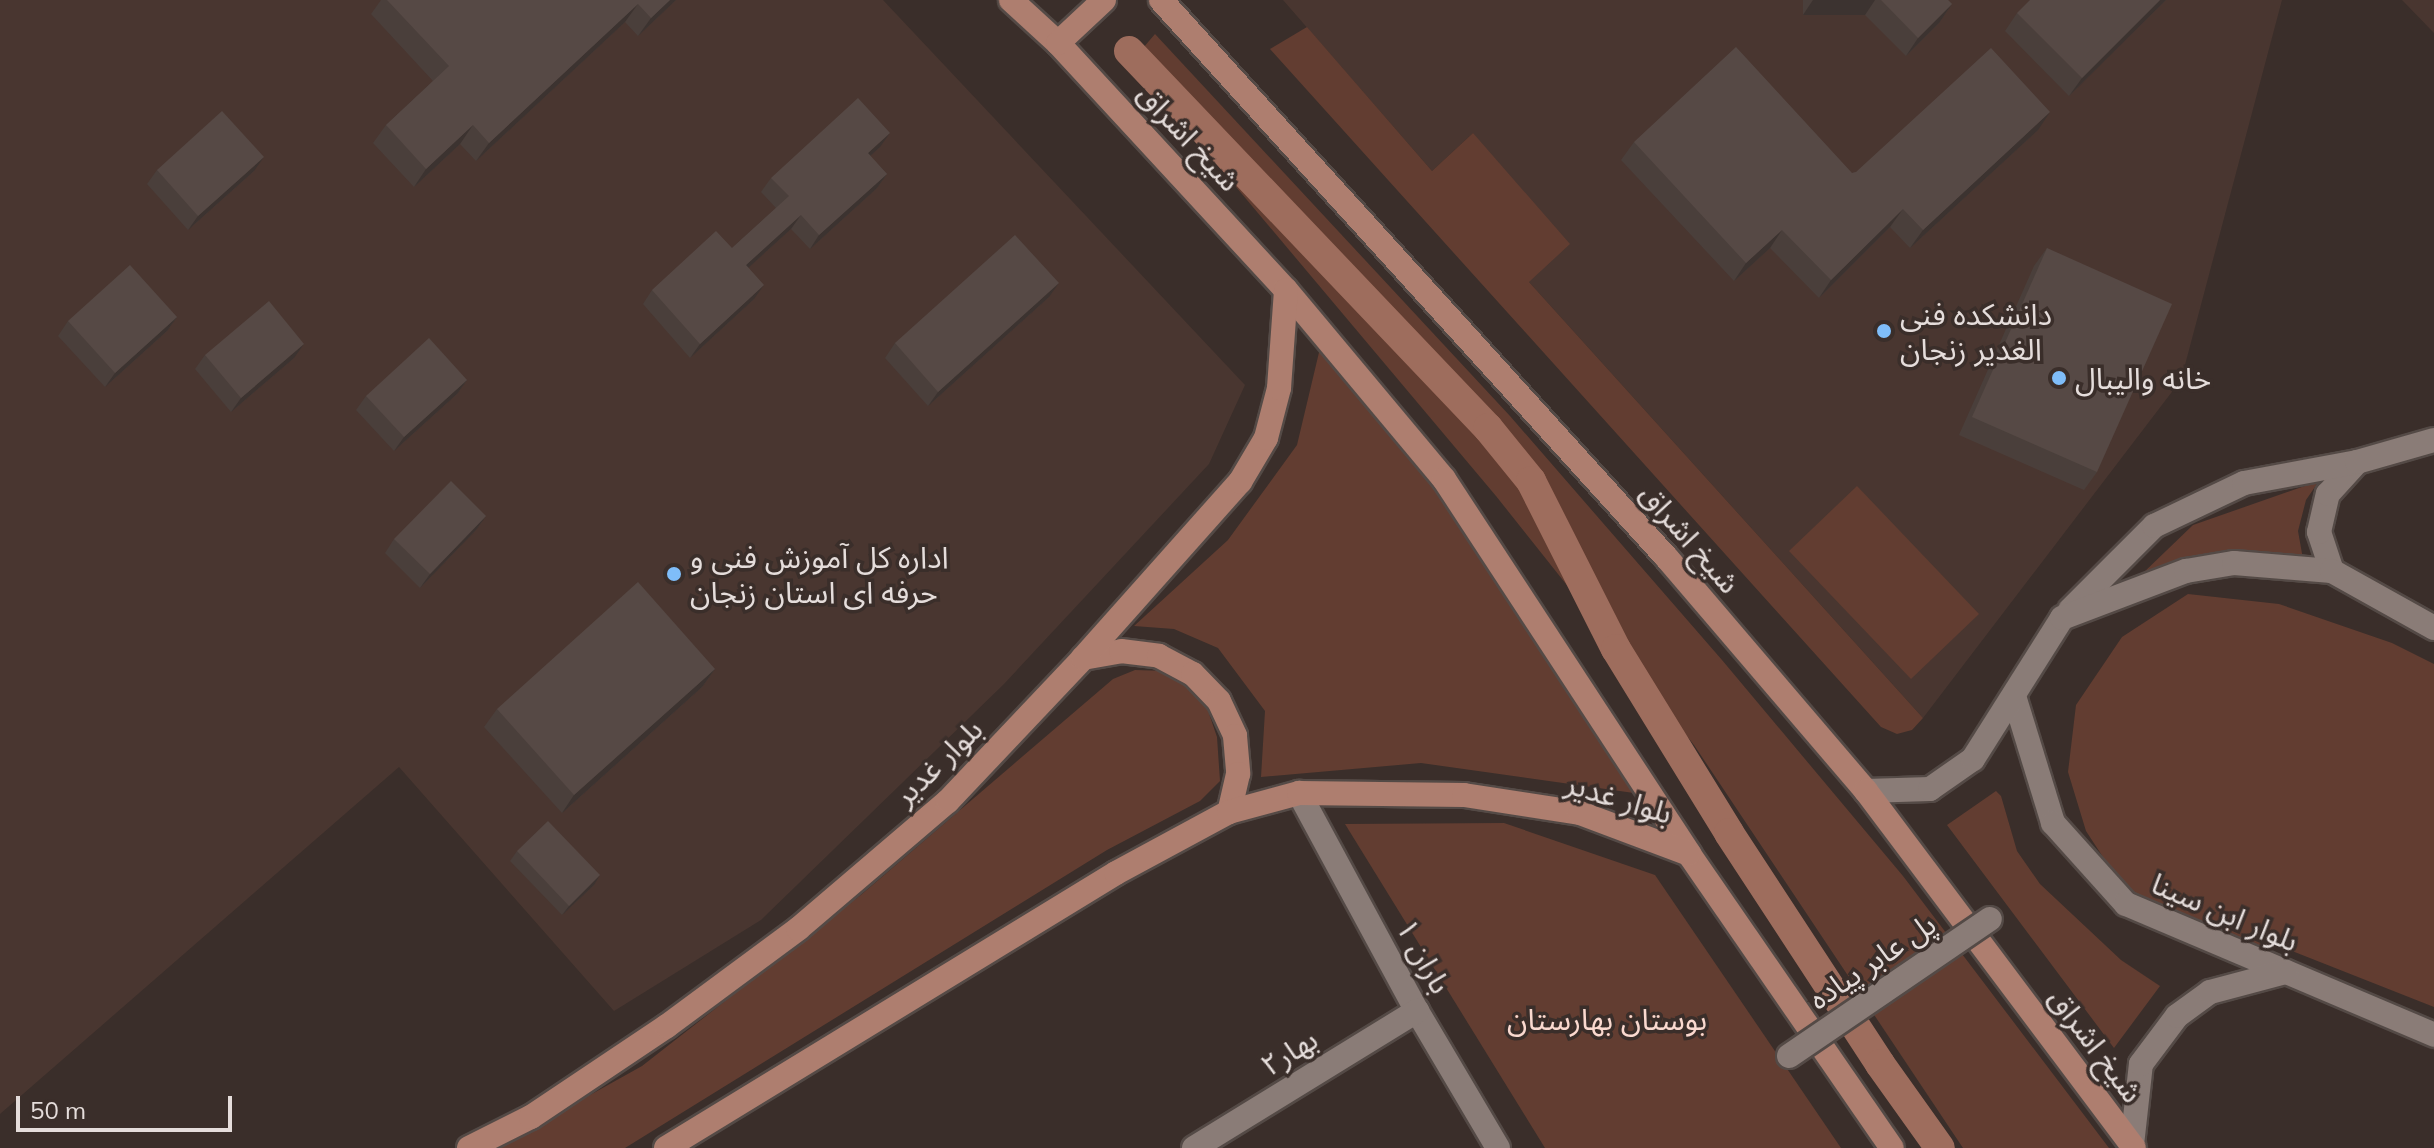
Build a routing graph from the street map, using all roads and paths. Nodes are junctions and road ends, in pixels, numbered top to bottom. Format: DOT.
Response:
graph roads {
  1 [pos="1011,0"];
  2 [pos="1104,0"];
  3 [pos="1161,0"];
  4 [pos="1058,43"];
  5 [pos="1286,290"];
  6 [pos="2434,440"];
  7 [pos="2357,462"];
  8 [pos="2332,571"];
  9 [pos="2062,618"];
  10 [pos="2434,628"];
  11 [pos="1083,658"];
  12 [pos="2014,696"];
  13 [pos="1866,791"];
  14 [pos="1299,793"];
  15 [pos="1229,812"];
  16 [pos="1689,854"];
  17 [pos="1990,919"];
  18 [pos="2285,972"];
  19 [pos="1417,1011"];
  20 [pos="2434,1035"];
  21 [pos="1789,1056"];
  22 [pos="2133,1147"];
  23 [pos="469,1148"];
  24 [pos="666,1148"];
  25 [pos="1194,1148"];
  26 [pos="1498,1148"];
  27 [pos="1892,1148"];
  1 -- 4 [label="main road, شیخ اشراق"];
  2 -- 4 [label="main road"];
  3 -- 13 [label="main road, شیخ اشراق"];
  4 -- 5 [label="main road, شیخ اشراق"];
  5 -- 11 [label="main road, بلوار غدیر"];
  5 -- 16 [label="main road, شیخ اشراق"];
  6 -- 7 [label="street"];
  7 -- 8 [label="street"];
  7 -- 9 [label="street"];
  8 -- 9 [label="street"];
  8 -- 10 [label="street"];
  9 -- 12 [label="street"];
  11 -- 15 [label="main road"];
  11 -- 23 [label="main road, بلوار غدیر"];
  12 -- 13 [label="street"];
  12 -- 18 [label="street, بلوار ابن سینا"];
  13 -- 22 [label="main road, شیخ اشراق"];
  14 -- 15 [label="main road, بلوار غدیر"];
  14 -- 16 [label="main road, بلوار غدیر"];
  14 -- 19 [label="street, باران ۱"];
  15 -- 24 [label="main road, بلوار غدیر"];
  16 -- 27 [label="main road, شیخ اشراق"];
  17 -- 21 [label="street, پل عابر پیاده, bridge"];
  18 -- 20 [label="street, بلوار ابن سینا"];
  18 -- 22 [label="street"];
  19 -- 25 [label="street, بهار۲"];
  19 -- 26 [label="street, باران ۱"];
}
